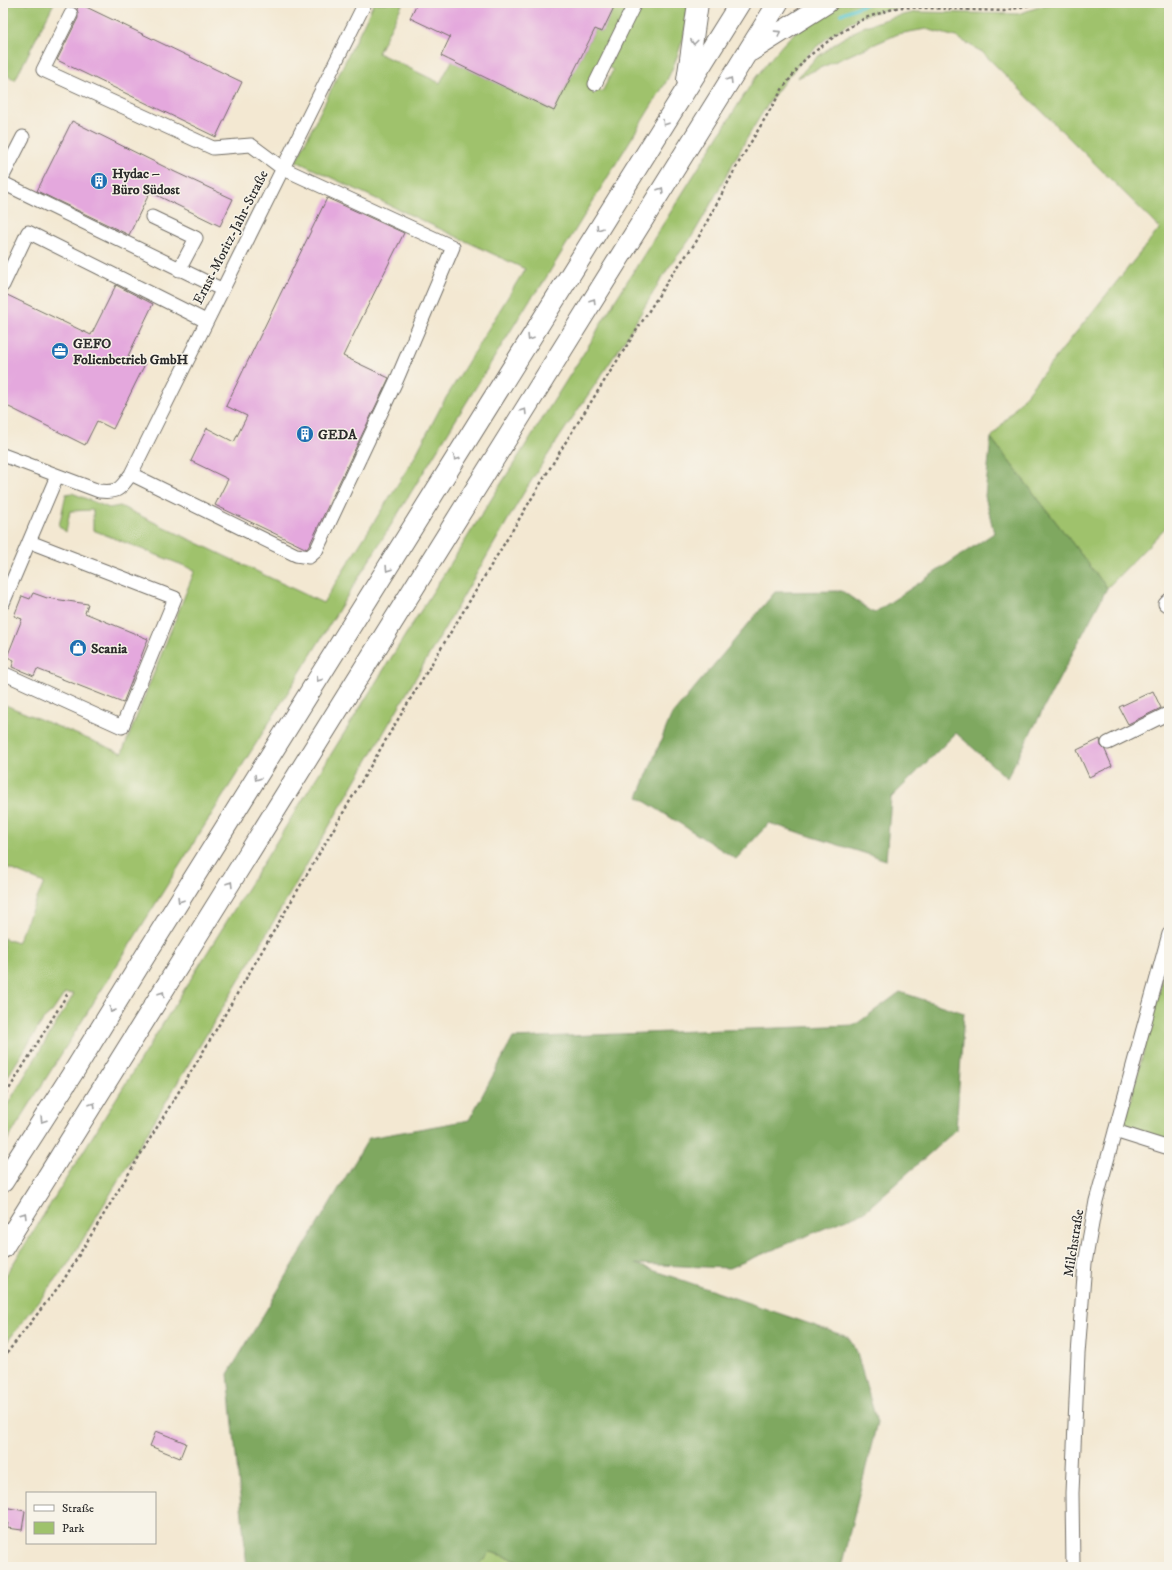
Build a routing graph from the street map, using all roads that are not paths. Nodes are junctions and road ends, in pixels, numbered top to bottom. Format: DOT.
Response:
graph roads {
  1 [pos="365,3"];
  2 [pos="635,3"];
  3 [pos="698,3"];
  4 [pos="740,3"];
  5 [pos="778,3"];
  6 [pos="827,3"];
  7 [pos="71,14"];
  8 [pos="746,54"];
  9 [pos="595,84"];
  10 [pos="686,90"];
  11 [pos="23,137"];
  12 [pos="282,168"];
  13 [pos="3,176"];
  14 [pos="3,183"];
  15 [pos="152,217"];
  16 [pos="179,270"];
  17 [pos="3,285"];
  18 [pos="221,289"];
  19 [pos="206,321"];
  20 [pos="3,455"];
  21 [pos="131,474"];
  22 [pos="57,476"];
  23 [pos="30,542"];
  24 [pos="3,603"];
  25 [pos="3,673"];
  26 [pos="1169,713"];
  27 [pos="1108,743"];
  28 [pos="1169,934"];
  29 [pos="1115,1131"];
  30 [pos="1169,1148"];
  31 [pos="3,1182"];
  32 [pos="3,1248"];
  33 [pos="1073,1567"];
  1 -- 12 [label="street, Ernst-Moritz-Jahr-Straße"];
  2 -- 9 [label="street"];
  3 -- 10 [label="highway, one-way"];
  4 -- 10 [label="highway"];
  5 -- 8 [label="highway"];
  8 -- 6 [label="highway, one-way"];
  7 -- 12 [label="street"];
  32 -- 8 [label="highway, one-way"];
  10 -- 31 [label="highway, one-way"];
  11 -- 13 [label="street"];
  12 -- 18 [label="street, Ernst-Moritz-Jahr-Straße"];
  12 -- 21 [label="street"];
  14 -- 16 [label="street"];
  15 -- 16 [label="street"];
  16 -- 18 [label="street"];
  17 -- 19 [label="street"];
  18 -- 19 [label="street, Ernst-Moritz-Jahr-Straße"];
  19 -- 21 [label="street, Ernst-Moritz-Jahr-Straße"];
  20 -- 22 [label="street"];
  21 -- 22 [label="street, Ernst-Moritz-Jahr-Straße"];
  22 -- 23 [label="street"];
  23 -- 24 [label="street"];
  23 -- 25 [label="street"];
  26 -- 27 [label="street"];
  28 -- 29 [label="street, Milchstraße"];
  29 -- 30 [label="street"];
  29 -- 33 [label="street, Milchstraße"];
}
